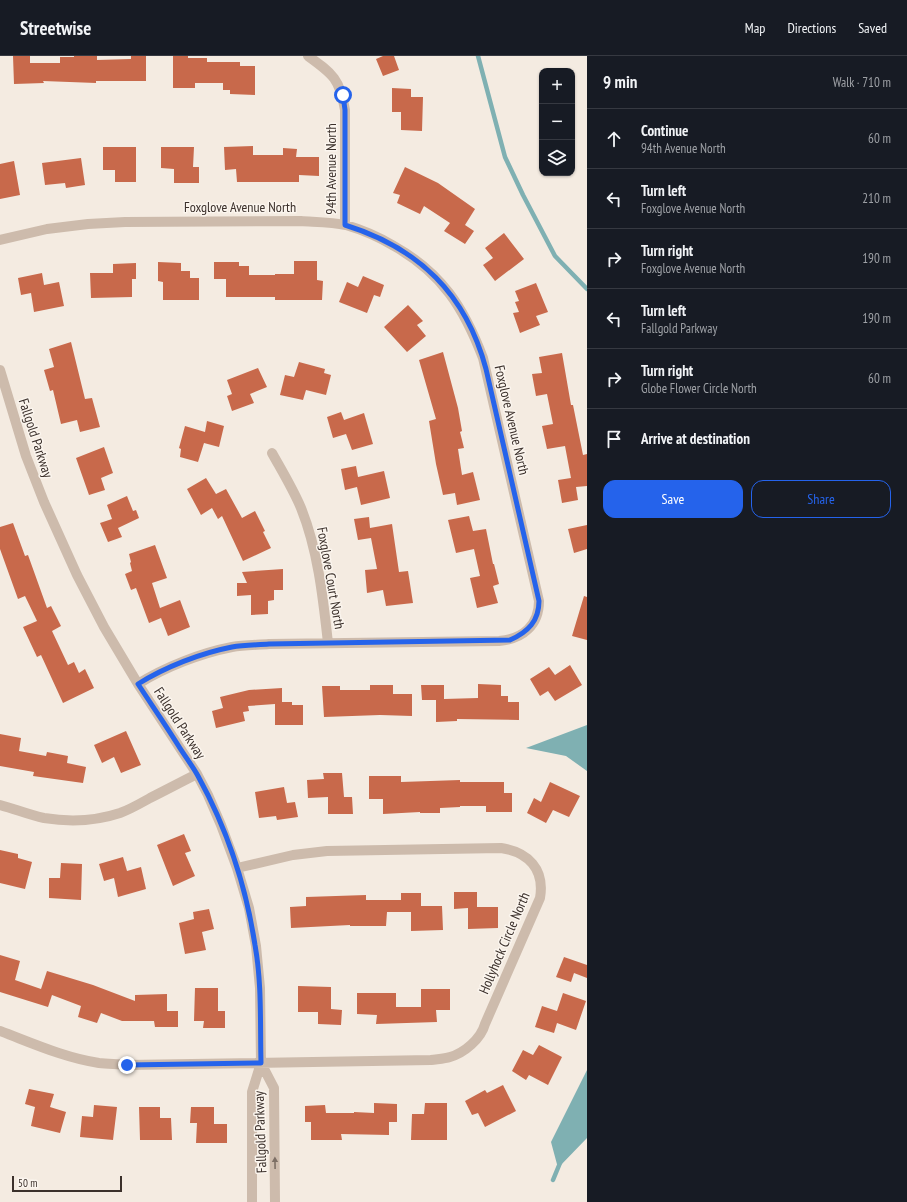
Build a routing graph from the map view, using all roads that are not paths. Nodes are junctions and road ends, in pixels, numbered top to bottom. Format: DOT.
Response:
graph roads {
  1 [pos="308,56"];
  2 [pos="345,225"];
  3 [pos="0,240"];
  4 [pos="0,370"];
  5 [pos="272,453"];
  6 [pos="328,643"];
  7 [pos="138,684"];
  8 [pos="197,774"];
  9 [pos="0,805"];
  10 [pos="237,868"];
  11 [pos="0,1031"];
  12 [pos="261,1063"];
  13 [pos="252,1202"];
  14 [pos="276,1202"];
  1 -- 2 [label="street, 94th Avenue North"];
  2 -- 3 [label="street, Foxglove Avenue North"];
  2 -- 6 [label="street, Foxglove Avenue North"];
  4 -- 7 [label="street, Fallgold Parkway"];
  5 -- 6 [label="street, Foxglove Court North"];
  6 -- 7 [label="street, Foxglove Avenue North"];
  7 -- 8 [label="street, Fallgold Parkway"];
  8 -- 9 [label="street"];
  8 -- 10 [label="street, Fallgold Parkway"];
  10 -- 12 [label="street, Fallgold Parkway"];
  10 -- 12 [label="street, Hollyhock Circle North"];
  11 -- 12 [label="street, Hollyhock Circle North"];
  12 -- 13 [label="street, Fallgold Parkway"];
  14 -- 12 [label="street, Fallgold Parkway, one-way"];
}
